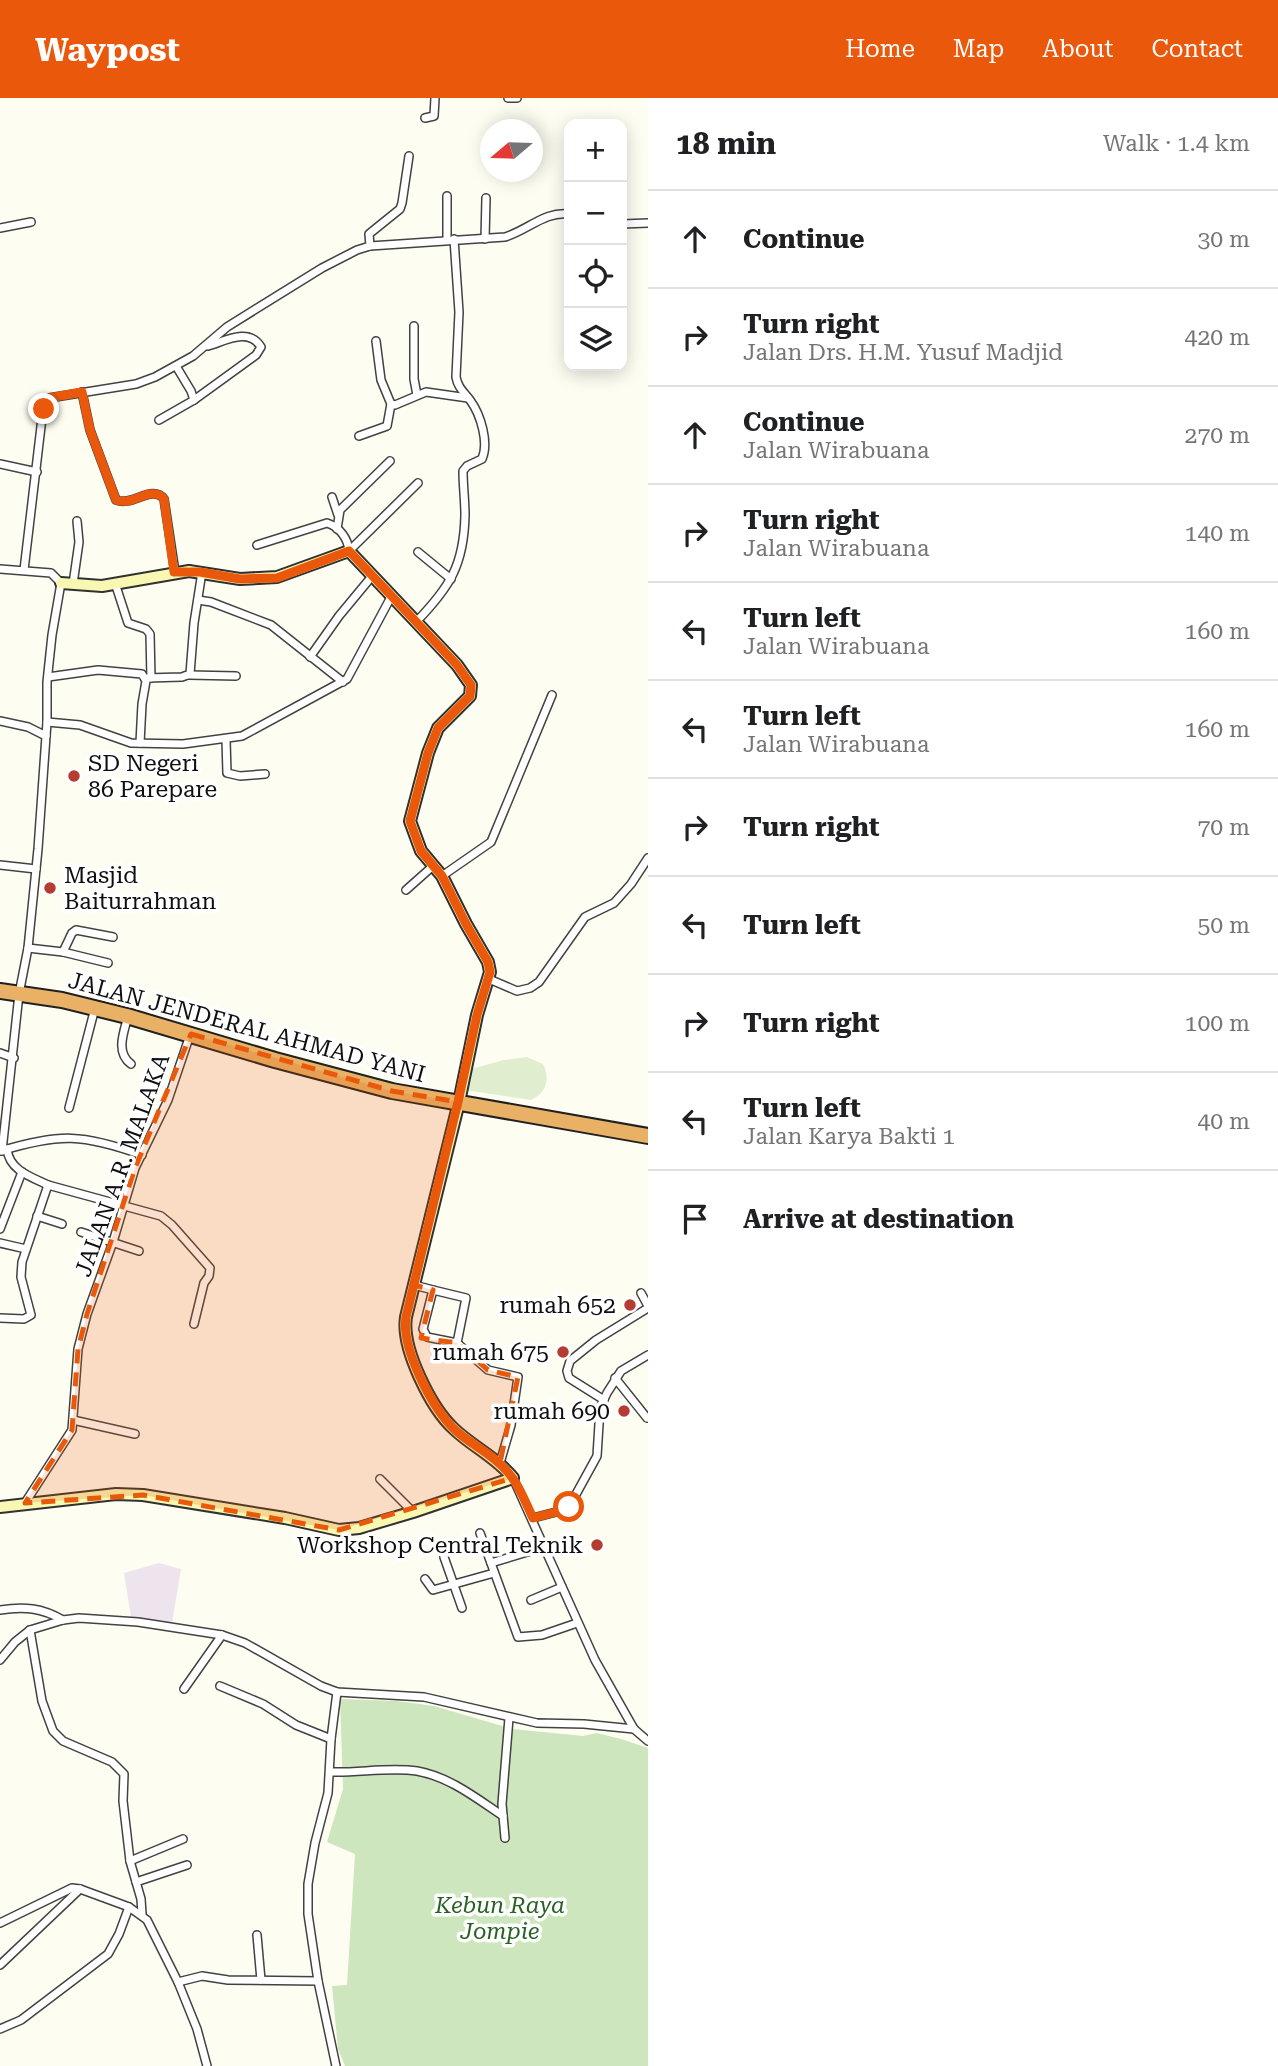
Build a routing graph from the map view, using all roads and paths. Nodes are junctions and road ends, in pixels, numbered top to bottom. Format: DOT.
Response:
graph roads {
  1 [pos="435,98"];
  2 [pos="508,98"];
  3 [pos="517,98"];
  4 [pos="425,118"];
  5 [pos="409,156"];
  6 [pos="447,196"];
  7 [pos="486,198"];
  8 [pos="564,214"];
  9 [pos="31,222"];
  10 [pos="648,223"];
  11 [pos="627,224"];
  12 [pos="0,229"];
  13 [pos="485,239"];
  14 [pos="450,240"];
  15 [pos="370,246"];
  16 [pos="414,326"];
  17 [pos="376,341"];
  18 [pos="205,347"];
  19 [pos="176,366"];
  20 [pos="82,392"];
  21 [pos="417,395"];
  22 [pos="469,398"];
  23 [pos="194,400"];
  24 [pos="391,404"];
  25 [pos="159,420"];
  26 [pos="359,436"];
  27 [pos="390,461"];
  28 [pos="0,464"];
  29 [pos="37,471"];
  30 [pos="418,483"];
  31 [pos="332,497"];
  32 [pos="338,515"];
  33 [pos="77,521"];
  34 [pos="337,529"];
  35 [pos="257,545"];
  36 [pos="349,551"];
  37 [pos="418,552"];
  38 [pos="0,569"];
  39 [pos="24,570"];
  40 [pos="174,572"];
  41 [pos="202,572"];
  42 [pos="373,576"];
  43 [pos="451,579"];
  44 [pos="61,583"];
  45 [pos="115,583"];
  46 [pos="73,584"];
  47 [pos="391,597"];
  48 [pos="198,600"];
  49 [pos="416,622"];
  50 [pos="310,657"];
  51 [pos="189,675"];
  52 [pos="236,676"];
  53 [pos="48,677"];
  54 [pos="148,678"];
  55 [pos="343,682"];
  56 [pos="552,695"];
  57 [pos="0,721"];
  58 [pos="47,722"];
  59 [pos="46,736"];
  60 [pos="226,740"];
  61 [pos="140,743"];
  62 [pos="265,774"];
  63 [pos="648,858"];
  64 [pos="0,865"];
  65 [pos="433,866"];
  66 [pos="36,869"];
  67 [pos="442,876"];
  68 [pos="406,890"];
  69 [pos="113,937"];
  70 [pos="28,948"];
  71 [pos="63,952"];
  72 [pos="108,963"];
  73 [pos="489,979"];
  74 [pos="0,991"];
  75 [pos="19,994"];
  76 [pos="95,1008"];
  77 [pos="128,1016"];
  78 [pos="191,1034"];
  79 [pos="0,1054"];
  80 [pos="13,1058"];
  81 [pos="131,1064"];
  82 [pos="458,1102"];
  83 [pos="69,1108"];
  84 [pos="648,1136"];
  85 [pos="3,1151"];
  86 [pos="142,1155"];
  87 [pos="22,1172"];
  88 [pos="48,1185"];
  89 [pos="122,1207"];
  90 [pos="37,1216"];
  91 [pos="62,1224"];
  92 [pos="0,1229"];
  93 [pos="81,1232"];
  94 [pos="0,1242"];
  95 [pos="113,1242"];
  96 [pos="26,1249"];
  97 [pos="139,1251"];
  98 [pos="414,1285"];
  99 [pos="433,1290"];
  100 [pos="641,1293"];
  101 [pos="648,1307"];
  102 [pos="0,1318"];
  103 [pos="194,1324"];
  104 [pos="457,1343"];
  105 [pos="648,1355"];
  106 [pos="615,1378"];
  107 [pos="604,1400"];
  108 [pos="648,1402"];
  109 [pos="638,1407"];
  110 [pos="647,1418"];
  111 [pos="73,1420"];
  112 [pos="135,1434"];
  113 [pos="500,1463"];
  114 [pos="513,1478"];
  115 [pos="380,1479"];
  116 [pos="25,1503"];
  117 [pos="0,1507"];
  118 [pos="413,1512"];
  119 [pos="533,1518"];
  120 [pos="480,1533"];
  121 [pos="544,1547"];
  122 [pos="443,1557"];
  123 [pos="491,1563"];
  124 [pos="494,1573"];
  125 [pos="425,1579"];
  126 [pos="454,1585"];
  127 [pos="562,1587"];
  128 [pos="531,1600"];
  129 [pos="463,1608"];
  130 [pos="0,1610"];
  131 [pos="63,1620"];
  132 [pos="578,1623"];
  133 [pos="30,1630"];
  134 [pos="222,1634"];
  135 [pos="0,1660"];
  136 [pos="220,1686"];
  137 [pos="184,1689"];
  138 [pos="337,1692"];
  139 [pos="509,1718"];
  140 [pos="635,1729"];
  141 [pos="331,1739"];
  142 [pos="648,1741"];
  143 [pos="331,1772"];
  144 [pos="503,1816"];
  145 [pos="183,1839"];
  146 [pos="505,1839"];
  147 [pos="130,1861"];
  148 [pos="187,1865"];
  149 [pos="136,1882"];
  150 [pos="80,1889"];
  151 [pos="129,1907"];
  152 [pos="142,1914"];
  153 [pos="0,1923"];
  154 [pos="257,1935"];
  155 [pos="0,1965"];
  156 [pos="261,1980"];
  157 [pos="318,1981"];
  158 [pos="178,1982"];
  159 [pos="0,2029"];
  160 [pos="207,2066"];
  161 [pos="336,2066"];
  1 -- 4 [label="street"];
  2 -- 3 [label="street"];
  5 -- 15 [label="street"];
  6 -- 14 [label="street"];
  7 -- 13 [label="street"];
  8 -- 13 [label="street"];
  9 -- 12 [label="street"];
  10 -- 11 [label="street"];
  13 -- 14 [label="street"];
  14 -- 15 [label="street"];
  14 -- 22 [label="street"];
  15 -- 18 [label="street"];
  16 -- 21 [label="street"];
  17 -- 24 [label="street"];
  18 -- 19 [label="street"];
  18 -- 23 [label="street"];
  19 -- 20 [label="street"];
  19 -- 23 [label="street"];
  20 -- 29 [label="street"];
  20 -- 40 [label="street"];
  21 -- 22 [label="street"];
  21 -- 24 [label="street"];
  22 -- 43 [label="street"];
  23 -- 25 [label="street"];
  24 -- 26 [label="street"];
  27 -- 32 [label="street"];
  28 -- 29 [label="street"];
  29 -- 39 [label="street"];
  30 -- 36 [label="street"];
  31 -- 32 [label="street"];
  32 -- 34 [label="street"];
  33 -- 46 [label="street"];
  34 -- 35 [label="street"];
  34 -- 36 [label="street"];
  36 -- 41 [label="street"];
  36 -- 42 [label="street"];
  37 -- 43 [label="street"];
  38 -- 39 [label="street"];
  39 -- 44 [label="street"];
  40 -- 41 [label="street"];
  40 -- 45 [label="street"];
  41 -- 48 [label="street"];
  42 -- 47 [label="street"];
  42 -- 50 [label="street"];
  43 -- 49 [label="street"];
  44 -- 46 [label="street"];
  44 -- 53 [label="street"];
  45 -- 46 [label="street"];
  45 -- 54 [label="street"];
  47 -- 49 [label="street"];
  47 -- 55 [label="street"];
  48 -- 50 [label="street"];
  48 -- 51 [label="street"];
  49 -- 65 [label="street"];
  50 -- 55 [label="street"];
  51 -- 52 [label="street"];
  51 -- 54 [label="street"];
  53 -- 54 [label="street"];
  53 -- 58 [label="street"];
  54 -- 61 [label="street"];
  55 -- 60 [label="street"];
  56 -- 67 [label="street"];
  57 -- 59 [label="street"];
  58 -- 59 [label="street"];
  58 -- 61 [label="street"];
  59 -- 66 [label="street"];
  60 -- 61 [label="street"];
  60 -- 62 [label="street"];
  63 -- 73 [label="street"];
  64 -- 66 [label="street"];
  65 -- 67 [label="street"];
  65 -- 68 [label="street"];
  66 -- 70 [label="street"];
  67 -- 73 [label="street"];
  69 -- 71 [label="street"];
  70 -- 71 [label="street"];
  70 -- 75 [label="street"];
  71 -- 72 [label="street"];
  73 -- 82 [label="street"];
  74 -- 75 [label="highway, JALAN JENDERAL AHMAD YANI"];
  75 -- 76 [label="highway, JALAN JENDERAL AHMAD YANI"];
  75 -- 80 [label="street"];
  76 -- 77 [label="highway, JALAN JENDERAL AHMAD YANI"];
  76 -- 83 [label="street"];
  77 -- 78 [label="highway, JALAN JENDERAL AHMAD YANI"];
  77 -- 81 [label="street"];
  78 -- 82 [label="highway, JALAN JENDERAL AHMAD YANI"];
  78 -- 86 [label="street, JALAN A.R. MALAKA"];
  79 -- 80 [label="street"];
  80 -- 85 [label="street"];
  82 -- 84 [label="highway, JALAN JENDERAL AHMAD YANI"];
  82 -- 98 [label="street"];
  85 -- 86 [label="street"];
  85 -- 87 [label="street"];
  86 -- 89 [label="street, JALAN A.R. MALAKA"];
  87 -- 88 [label="street"];
  87 -- 92 [label="street"];
  88 -- 89 [label="street"];
  88 -- 90 [label="street"];
  89 -- 95 [label="street, JALAN A.R. MALAKA"];
  89 -- 103 [label="street"];
  90 -- 91 [label="street"];
  90 -- 96 [label="street"];
  93 -- 95 [label="street"];
  94 -- 96 [label="street"];
  95 -- 97 [label="street"];
  95 -- 111 [label="street, JALAN A.R. MALAKA"];
  96 -- 102 [label="street"];
  98 -- 99 [label="street"];
  98 -- 113 [label="street"];
  99 -- 104 [label="street"];
  99 -- 104 [label="street"];
  100 -- 101 [label="street"];
  101 -- 107 [label="street"];
  104 -- 113 [label="street"];
  105 -- 106 [label="street"];
  106 -- 107 [label="street"];
  106 -- 109 [label="street"];
  107 -- 119 [label="street"];
  108 -- 109 [label="street"];
  109 -- 110 [label="street"];
  111 -- 112 [label="street"];
  111 -- 116 [label="street, JALAN A.R. MALAKA"];
  113 -- 114 [label="street"];
  114 -- 118 [label="street"];
  114 -- 119 [label="street"];
  115 -- 118 [label="street"];
  116 -- 117 [label="street"];
  116 -- 118 [label="street"];
  119 -- 121 [label="street"];
  120 -- 123 [label="street"];
  121 -- 123 [label="street"];
  121 -- 127 [label="street"];
  122 -- 126 [label="street"];
  123 -- 124 [label="street"];
  124 -- 126 [label="street"];
  124 -- 132 [label="street"];
  125 -- 126 [label="street"];
  126 -- 129 [label="street"];
  127 -- 128 [label="street"];
  127 -- 132 [label="street"];
  130 -- 131 [label="street"];
  131 -- 133 [label="street"];
  131 -- 134 [label="street"];
  132 -- 140 [label="street"];
  133 -- 135 [label="street"];
  133 -- 147 [label="street"];
  134 -- 137 [label="street"];
  134 -- 138 [label="street"];
  136 -- 141 [label="street"];
  138 -- 139 [label="street"];
  138 -- 141 [label="street"];
  139 -- 140 [label="street"];
  139 -- 144 [label="street"];
  140 -- 142 [label="street"];
  141 -- 143 [label="street"];
  143 -- 144 [label="street"];
  143 -- 157 [label="street"];
  144 -- 146 [label="street"];
  145 -- 147 [label="street"];
  147 -- 149 [label="street"];
  148 -- 149 [label="street"];
  149 -- 152 [label="street"];
  150 -- 151 [label="street"];
  150 -- 153 [label="street"];
  150 -- 155 [label="street"];
  151 -- 152 [label="street"];
  151 -- 159 [label="street"];
  152 -- 158 [label="street"];
  154 -- 156 [label="street"];
  156 -- 157 [label="street"];
  156 -- 158 [label="street"];
  157 -- 161 [label="street"];
  158 -- 160 [label="street"];
}
